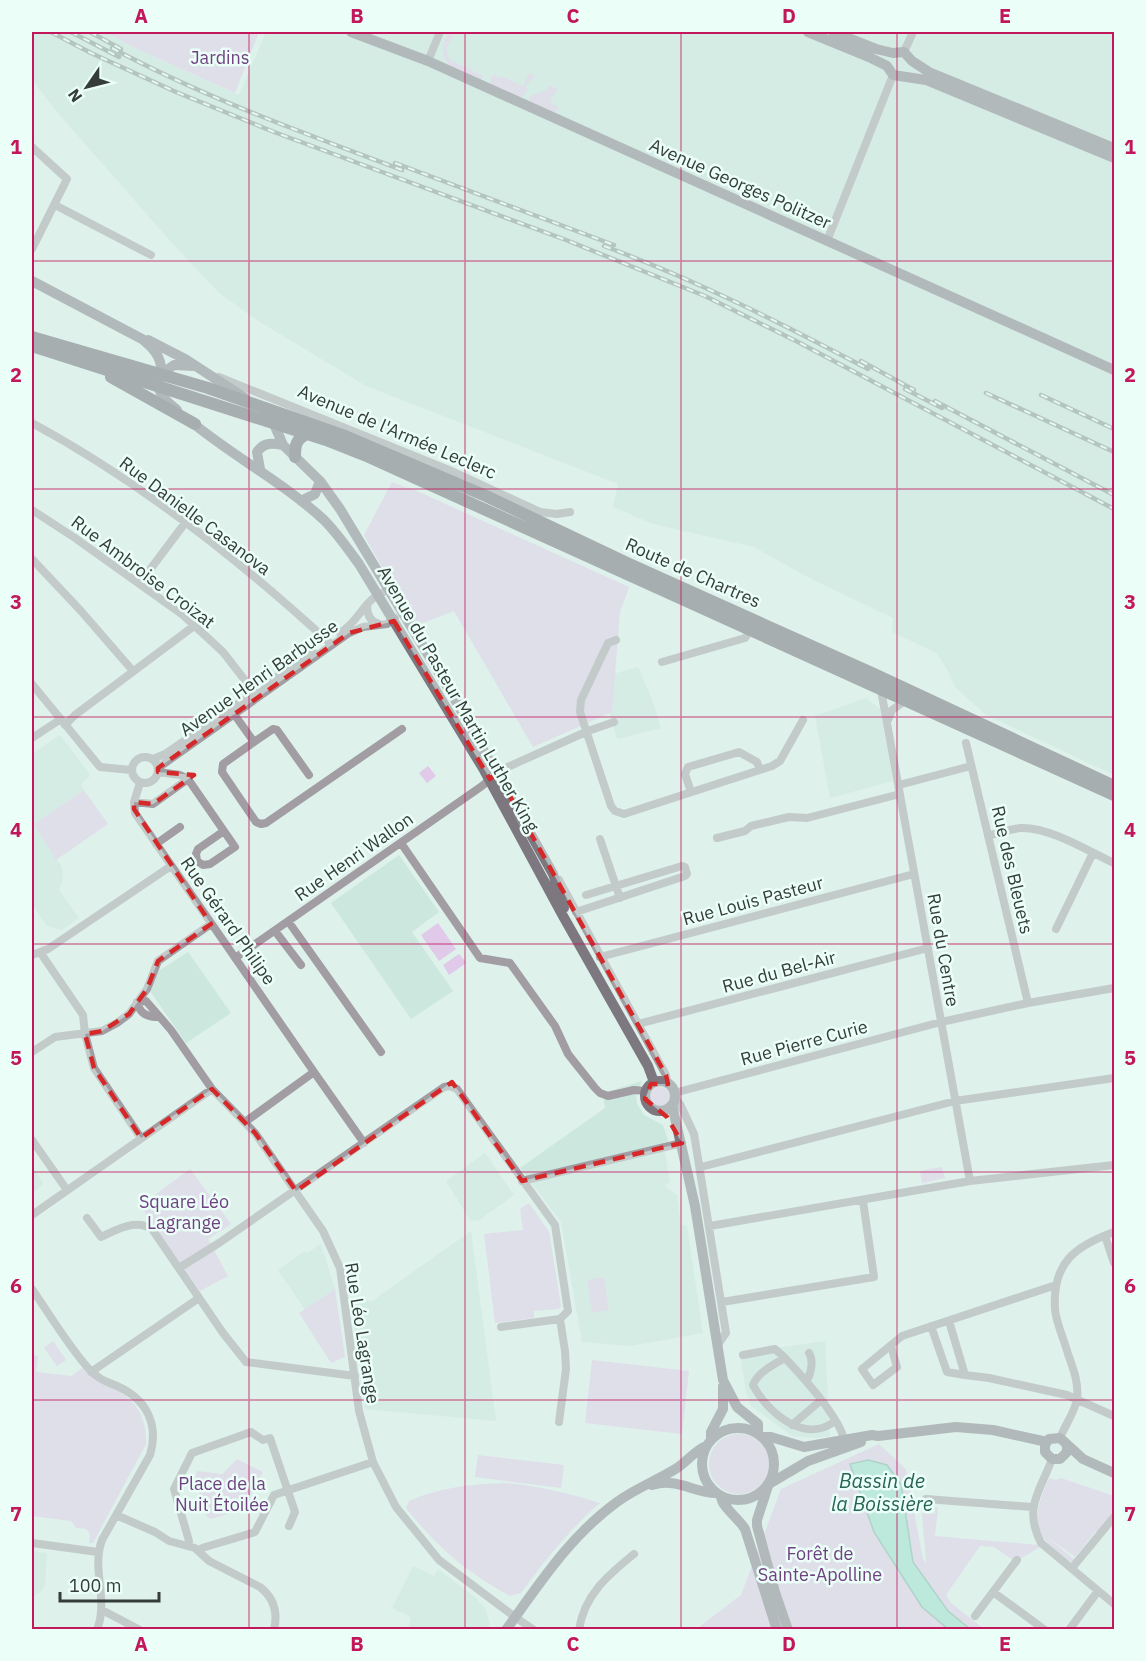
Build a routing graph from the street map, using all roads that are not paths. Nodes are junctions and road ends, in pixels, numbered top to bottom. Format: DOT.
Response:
graph roads {
  1 [pos="351,32"];
  2 [pos="440,32"];
  3 [pos="808,32"];
  4 [pos="833,32"];
  5 [pos="913,32"];
  6 [pos="903,55"];
  7 [pos="428,61"];
  8 [pos="895,72"];
  9 [pos="32,147"];
  10 [pos="1114,148"];
  11 [pos="1114,158"];
  12 [pos="55,205"];
  13 [pos="827,241"];
  14 [pos="32,249"];
  15 [pos="151,255"];
  16 [pos="32,281"];
  17 [pos="32,337"];
  18 [pos="142,339"];
  19 [pos="32,346"];
  20 [pos="53,352"];
  21 [pos="197,367"];
  22 [pos="1114,370"];
  23 [pos="212,376"];
  24 [pos="160,380"];
  25 [pos="252,403"];
  26 [pos="32,423"];
  27 [pos="195,424"];
  28 [pos="274,424"];
  29 [pos="307,434"];
  30 [pos="283,445"];
  31 [pos="295,457"];
  32 [pos="260,469"];
  33 [pos="320,482"];
  34 [pos="301,501"];
  35 [pos="32,510"];
  36 [pos="570,512"];
  37 [pos="185,523"];
  38 [pos="33,564"];
  39 [pos="140,584"];
  40 [pos="389,590"];
  41 [pos="377,594"];
  42 [pos="367,605"];
  43 [pos="400,609"];
  44 [pos="394,621"];
  45 [pos="381,625"];
  46 [pos="194,626"];
  47 [pos="750,631"];
  48 [pos="616,640"];
  49 [pos="330,643"];
  50 [pos="810,646"];
  51 [pos="860,658"];
  52 [pos="662,662"];
  53 [pos="134,671"];
  54 [pos="32,684"];
  55 [pos="881,690"];
  56 [pos="254,692"];
  57 [pos="905,701"];
  58 [pos="955,703"];
  59 [pos="234,714"];
  60 [pos="803,720"];
  61 [pos="63,722"];
  62 [pos="614,722"];
  63 [pos="887,724"];
  64 [pos="402,729"];
  65 [pos="994,730"];
  66 [pos="588,731"];
  67 [pos="32,738"];
  68 [pos="254,742"];
  69 [pos="966,743"];
  70 [pos="153,759"];
  71 [pos="971,766"];
  72 [pos="131,770"];
  73 [pos="158,770"];
  74 [pos="760,770"];
  75 [pos="180,775"];
  76 [pos="493,776"];
  77 [pos="188,779"];
  78 [pos="314,781"];
  79 [pos="140,783"];
  80 [pos="899,785"];
  81 [pos="179,786"];
  82 [pos="1114,786"];
  83 [pos="691,792"];
  84 [pos="900,794"];
  85 [pos="1114,795"];
  86 [pos="134,802"];
  87 [pos="180,827"];
  88 [pos="224,831"];
  89 [pos="988,836"];
  90 [pos="717,838"];
  91 [pos="600,839"];
  92 [pos="401,843"];
  93 [pos="156,844"];
  94 [pos="1093,853"];
  95 [pos="1114,863"];
  96 [pos="171,866"];
  97 [pos="553,874"];
  98 [pos="914,874"];
  99 [pos="616,887"];
  100 [pos="586,896"];
  101 [pos="620,898"];
  102 [pos="576,912"];
  103 [pos="288,921"];
  104 [pos="211,924"];
  105 [pos="570,925"];
  106 [pos="1056,930"];
  107 [pos="275,931"];
  108 [pos="928,948"];
  109 [pos="36,954"];
  110 [pos="600,957"];
  111 [pos="235,958"];
  112 [pos="300,965"];
  113 [pos="1114,988"];
  114 [pos="137,1002"];
  115 [pos="1028,1003"];
  116 [pos="941,1022"];
  117 [pos="638,1024"];
  118 [pos="85,1034"];
  119 [pos="32,1052"];
  120 [pos="381,1052"];
  121 [pos="314,1072"];
  122 [pos="1114,1078"];
  123 [pos="654,1082"];
  124 [pos="212,1089"];
  125 [pos="646,1091"];
  126 [pos="672,1095"];
  127 [pos="955,1101"];
  128 [pos="661,1112"];
  129 [pos="245,1122"];
  130 [pos="677,1131"];
  131 [pos="141,1138"];
  132 [pos="32,1140"];
  133 [pos="364,1143"];
  134 [pos="682,1143"];
  135 [pos="1114,1165"];
  136 [pos="701,1167"];
  137 [pos="522,1181"];
  138 [pos="970,1181"];
  139 [pos="67,1190"];
  140 [pos="296,1191"];
  141 [pos="863,1201"];
  142 [pos="32,1215"];
  143 [pos="87,1218"];
  144 [pos="710,1226"];
  145 [pos="1114,1232"];
  146 [pos="1106,1236"];
  147 [pos="1114,1263"];
  148 [pos="179,1268"];
  149 [pos="1056,1285"];
  150 [pos="32,1289"];
  151 [pos="199,1298"];
  152 [pos="722,1302"];
  153 [pos="560,1319"];
  154 [pos="949,1320"];
  155 [pos="931,1326"];
  156 [pos="501,1327"];
  157 [pos="717,1346"];
  158 [pos="891,1346"];
  159 [pos="809,1353"];
  160 [pos="743,1355"];
  161 [pos="784,1358"];
  162 [pos="91,1372"];
  163 [pos="965,1375"];
  164 [pos="355,1376"];
  165 [pos="723,1380"];
  166 [pos="806,1381"];
  167 [pos="1077,1399"];
  168 [pos="820,1401"];
  169 [pos="1114,1414"];
  170 [pos="835,1421"];
  171 [pos="560,1422"];
  172 [pos="792,1425"];
  173 [pos="760,1435"];
  174 [pos="878,1436"];
  175 [pos="844,1439"];
  176 [pos="709,1442"];
  177 [pos="1064,1442"];
  178 [pos="1046,1445"];
  179 [pos="1057,1458"];
  180 [pos="1083,1459"];
  181 [pos="373,1462"];
  182 [pos="1114,1473"];
  183 [pos="769,1485"];
  184 [pos="640,1488"];
  185 [pos="289,1490"];
  186 [pos="719,1495"];
  187 [pos="926,1499"];
  188 [pos="1032,1507"];
  189 [pos="116,1515"];
  190 [pos="1114,1517"];
  191 [pos="289,1526"];
  192 [pos="32,1543"];
  193 [pos="188,1545"];
  194 [pos="98,1552"];
  195 [pos="200,1552"];
  196 [pos="634,1554"];
  197 [pos="1017,1560"];
  198 [pos="1072,1568"];
  199 [pos="1098,1591"];
  200 [pos="993,1592"];
  201 [pos="1114,1604"];
  202 [pos="102,1610"];
  203 [pos="512,1615"];
  204 [pos="975,1616"];
  205 [pos="97,1629"];
  206 [pos="140,1629"];
  207 [pos="274,1629"];
  208 [pos="506,1629"];
  209 [pos="534,1629"];
  210 [pos="579,1629"];
  211 [pos="780,1629"];
  212 [pos="1045,1629"];
  213 [pos="1069,1629"];
  1 -- 7 [label="street, Avenue Georges Politzer"];
  2 -- 7 [label="street"];
  3 -- 8 [label="street"];
  4 -- 6 [label="street"];
  5 -- 6 [label="street"];
  6 -- 8 [label="street"];
  6 -- 8 [label="street"];
  6 -- 10 [label="street"];
  7 -- 13 [label="street, Avenue Georges Politzer"];
  8 -- 11 [label="street"];
  8 -- 13 [label="street"];
  9 -- 12 [label="street"];
  12 -- 14 [label="street"];
  12 -- 15 [label="street"];
  13 -- 22 [label="street, Avenue Georges Politzer"];
  16 -- 18 [label="street, Avenue de l'Armée Leclerc"];
  17 -- 24 [label="main road, Route de Chartres"];
  18 -- 21 [label="street, Avenue de l'Armée Leclerc"];
  18 -- 24 [label="street, Avenue de l'Armée Leclerc"];
  19 -- 20 [label="main road, Route de Chartres"];
  20 -- 24 [label="main road, Route de Chartres"];
  20 -- 27 [label="main road"];
  21 -- 23 [label="street, Avenue de l'Armée Leclerc"];
  21 -- 24 [label="street"];
  23 -- 25 [label="street, Avenue de l'Armée Leclerc"];
  23 -- 36 [label="street, Avenue de l'Armée Leclerc"];
  24 -- 25 [label="main road, Route de Chartres"];
  24 -- 27 [label="street, Avenue du Pasteur Martin Luther King"];
  24 -- 28 [label="main road, Route de Chartres"];
  25 -- 28 [label="street, Route de Chartres"];
  25 -- 50 [label="main road, Route de Chartres"];
  26 -- 37 [label="street, Rue Danielle Casanova"];
  27 -- 32 [label="street, Avenue du Pasteur Martin Luther King"];
  28 -- 29 [label="main road, Route de Chartres"];
  28 -- 30 [label="street, Avenue du Pasteur Martin Luther King"];
  29 -- 31 [label="main road"];
  29 -- 47 [label="main road, Route de Chartres"];
  30 -- 31 [label="street, Avenue du Pasteur Martin Luther King"];
  30 -- 32 [label="street"];
  31 -- 33 [label="street, Avenue du Pasteur Martin Luther King"];
  32 -- 34 [label="street, Avenue du Pasteur Martin Luther King"];
  33 -- 34 [label="street"];
  33 -- 40 [label="street, Avenue du Pasteur Martin Luther King"];
  34 -- 41 [label="street, Avenue du Pasteur Martin Luther King"];
  35 -- 39 [label="street, Rue Ambroise Croizat"];
  37 -- 39 [label="street"];
  37 -- 49 [label="street, Rue Danielle Casanova"];
  38 -- 53 [label="street"];
  39 -- 46 [label="street, Rue Ambroise Croizat"];
  40 -- 41 [label="street, Avenue Henri Barbusse"];
  40 -- 43 [label="street, Avenue du Pasteur Martin Luther King"];
  41 -- 42 [label="street, Avenue Henri Barbusse"];
  41 -- 44 [label="street, Avenue du Pasteur Martin Luther King"];
  42 -- 45 [label="street"];
  42 -- 49 [label="street, Avenue Henri Barbusse"];
  43 -- 44 [label="street"];
  43 -- 76 [label="street, Avenue du Pasteur Martin Luther King"];
  44 -- 45 [label="street, Avenue Henri Barbusse"];
  44 -- 76 [label="street, Avenue du Pasteur Martin Luther King"];
  45 -- 49 [label="street, Avenue Henri Barbusse"];
  46 -- 53 [label="street"];
  46 -- 56 [label="street, Rue Ambroise Croizat"];
  47 -- 52 [label="street"];
  47 -- 55 [label="main road, Route de Chartres"];
  48 -- 66 [label="street"];
  49 -- 56 [label="street, Avenue Henri Barbusse"];
  49 -- 59 [label="street, Avenue Henri Barbusse"];
  50 -- 51 [label="main road"];
  50 -- 65 [label="main road, Route de Chartres"];
  53 -- 61 [label="street"];
  54 -- 61 [label="street"];
  55 -- 57 [label="main road, Route de Chartres"];
  55 -- 63 [label="street, Rue du Centre"];
  56 -- 70 [label="street, Avenue Henri Barbusse"];
  57 -- 63 [label="street"];
  57 -- 85 [label="main road, Route de Chartres"];
  58 -- 65 [label="main road"];
  59 -- 68 [label="street"];
  59 -- 73 [label="street, Avenue Henri Barbusse"];
  60 -- 74 [label="street"];
  61 -- 67 [label="street"];
  61 -- 72 [label="street"];
  62 -- 66 [label="street, Rue Henri Wallon"];
  63 -- 80 [label="street, Rue du Centre"];
  64 -- 78 [label="street"];
  65 -- 82 [label="main road, Route de Chartres"];
  66 -- 76 [label="street, Rue Henri Wallon"];
  66 -- 83 [label="street"];
  68 -- 78 [label="street"];
  68 -- 78 [label="street"];
  69 -- 71 [label="street, Rue des Bleuets"];
  70 -- 72 [label="street"];
  70 -- 73 [label="street"];
  71 -- 80 [label="street"];
  71 -- 89 [label="street, Rue des Bleuets"];
  72 -- 79 [label="street"];
  73 -- 75 [label="street"];
  73 -- 79 [label="street"];
  74 -- 83 [label="street"];
  74 -- 83 [label="street"];
  75 -- 77 [label="street"];
  75 -- 81 [label="street"];
  76 -- 92 [label="street, Rue Henri Wallon"];
  76 -- 97 [label="street, Avenue du Pasteur Martin Luther King"];
  76 -- 105 [label="street, Avenue du Pasteur Martin Luther King"];
  77 -- 81 [label="street"];
  77 -- 88 [label="street"];
  79 -- 86 [label="street"];
  80 -- 84 [label="street, Rue du Centre"];
  81 -- 86 [label="street"];
  84 -- 90 [label="street"];
  84 -- 98 [label="street, Rue du Centre"];
  86 -- 93 [label="street, Rue Gérard Philipe"];
  87 -- 93 [label="street"];
  88 -- 88 [label="street"];
  89 -- 94 [label="street"];
  89 -- 115 [label="street, Rue des Bleuets"];
  91 -- 99 [label="street"];
  92 -- 103 [label="street, Rue Henri Wallon"];
  92 -- 125 [label="street"];
  93 -- 96 [label="street, Rue Gérard Philipe"];
  94 -- 95 [label="street"];
  94 -- 106 [label="street"];
  96 -- 104 [label="street, Rue Gérard Philipe"];
  96 -- 109 [label="street"];
  97 -- 102 [label="street, Avenue du Pasteur Martin Luther King"];
  97 -- 105 [label="street, Avenue du Pasteur Martin Luther King"];
  98 -- 108 [label="street, Rue du Centre"];
  98 -- 110 [label="street, Rue Louis Pasteur"];
  99 -- 100 [label="street"];
  99 -- 101 [label="street"];
  99 -- 101 [label="street"];
  101 -- 102 [label="street"];
  102 -- 110 [label="street, Avenue du Pasteur Martin Luther King"];
  103 -- 107 [label="street, Rue Henri Wallon"];
  103 -- 120 [label="street"];
  104 -- 111 [label="street, Rue Gérard Philipe"];
  104 -- 114 [label="street"];
  105 -- 123 [label="street, Avenue du Pasteur Martin Luther King"];
  107 -- 111 [label="street, Rue Henri Wallon"];
  107 -- 112 [label="street"];
  108 -- 116 [label="street, Rue du Centre"];
  108 -- 117 [label="street, Rue du Bel-Air"];
  109 -- 118 [label="street"];
  110 -- 117 [label="street, Avenue du Pasteur Martin Luther King"];
  111 -- 121 [label="street, Rue Gérard Philipe"];
  113 -- 115 [label="street, Rue Pierre Curie"];
  114 -- 118 [label="street"];
  114 -- 124 [label="street, Rue Léo Lagrange"];
  115 -- 116 [label="street, Rue Pierre Curie"];
  116 -- 126 [label="street, Rue Pierre Curie"];
  116 -- 127 [label="street, Rue du Centre"];
  117 -- 126 [label="street, Avenue du Pasteur Martin Luther King"];
  118 -- 119 [label="street"];
  118 -- 131 [label="street"];
  121 -- 129 [label="street"];
  121 -- 133 [label="street, Rue Gérard Philipe"];
  122 -- 127 [label="street"];
  123 -- 125 [label="street"];
  123 -- 126 [label="street"];
  124 -- 129 [label="street, Rue Léo Lagrange"];
  124 -- 131 [label="street"];
  125 -- 128 [label="street, Avenue du Pasteur Martin Luther King"];
  126 -- 128 [label="street"];
  126 -- 130 [label="street, Avenue du Pasteur Martin Luther King"];
  126 -- 136 [label="street, Avenue du Pasteur Martin Luther King"];
  127 -- 136 [label="street"];
  127 -- 138 [label="street, Rue du Centre"];
  128 -- 130 [label="street, Avenue du Pasteur Martin Luther King"];
  129 -- 140 [label="street, Rue Léo Lagrange"];
  130 -- 134 [label="street, Avenue du Pasteur Martin Luther King"];
  131 -- 139 [label="street"];
  132 -- 139 [label="street"];
  133 -- 137 [label="street"];
  133 -- 140 [label="street"];
  134 -- 137 [label="street"];
  134 -- 157 [label="street, Avenue du Pasteur Martin Luther King"];
  135 -- 138 [label="street"];
  136 -- 144 [label="street, Avenue du Pasteur Martin Luther King"];
  137 -- 153 [label="street"];
  138 -- 141 [label="street"];
  139 -- 142 [label="street"];
  140 -- 148 [label="street"];
  140 -- 164 [label="street, Rue Léo Lagrange"];
  141 -- 144 [label="street"];
  141 -- 152 [label="street"];
  143 -- 148 [label="street"];
  144 -- 152 [label="street, Avenue du Pasteur Martin Luther King"];
  145 -- 146 [label="street"];
  146 -- 147 [label="street"];
  146 -- 149 [label="street"];
  148 -- 151 [label="street"];
  149 -- 154 [label="street"];
  149 -- 167 [label="street"];
  150 -- 162 [label="street"];
  151 -- 162 [label="street"];
  151 -- 164 [label="street"];
  152 -- 157 [label="street, Avenue du Pasteur Martin Luther King"];
  153 -- 156 [label="street"];
  153 -- 171 [label="street"];
  154 -- 155 [label="street"];
  154 -- 163 [label="street"];
  155 -- 158 [label="street"];
  155 -- 163 [label="street"];
  157 -- 165 [label="street, Avenue du Pasteur Martin Luther King"];
  158 -- 158 [label="street"];
  159 -- 166 [label="street"];
  160 -- 161 [label="street"];
  161 -- 166 [label="street"];
  161 -- 172 [label="street"];
  162 -- 189 [label="street"];
  163 -- 167 [label="street"];
  164 -- 181 [label="street, Rue Léo Lagrange"];
  165 -- 173 [label="street, Avenue du Pasteur Martin Luther King"];
  165 -- 176 [label="street, Avenue du Pasteur Martin Luther King"];
  166 -- 168 [label="street"];
  167 -- 169 [label="street"];
  167 -- 177 [label="street"];
  168 -- 170 [label="street"];
  168 -- 172 [label="street"];
  170 -- 172 [label="street"];
  170 -- 175 [label="street"];
  173 -- 175 [label="street"];
  173 -- 176 [label="street"];
  173 -- 183 [label="street"];
  174 -- 175 [label="street"];
  174 -- 178 [label="street"];
  174 -- 183 [label="street"];
  176 -- 184 [label="street"];
  176 -- 186 [label="street"];
  177 -- 178 [label="street"];
  177 -- 179 [label="street"];
  177 -- 180 [label="street"];
  178 -- 179 [label="street"];
  179 -- 180 [label="street"];
  179 -- 188 [label="street"];
  180 -- 182 [label="street"];
  181 -- 185 [label="street"];
  181 -- 203 [label="street, Rue Léo Lagrange"];
  183 -- 186 [label="street"];
  183 -- 211 [label="street"];
  184 -- 186 [label="street"];
  184 -- 203 [label="street"];
  185 -- 191 [label="street"];
  185 -- 193 [label="street"];
  185 -- 195 [label="street"];
  186 -- 211 [label="street"];
  187 -- 188 [label="street"];
  188 -- 198 [label="street"];
  189 -- 193 [label="street"];
  189 -- 194 [label="street"];
  190 -- 198 [label="street"];
  192 -- 194 [label="street"];
  193 -- 195 [label="street"];
  194 -- 202 [label="street"];
  195 -- 207 [label="street"];
  196 -- 210 [label="street"];
  197 -- 200 [label="street"];
  198 -- 199 [label="street"];
  199 -- 201 [label="street"];
  199 -- 213 [label="street"];
  200 -- 204 [label="street"];
  200 -- 212 [label="street"];
  202 -- 205 [label="street"];
  202 -- 206 [label="street"];
  203 -- 208 [label="street"];
  203 -- 209 [label="street, Rue Léo Lagrange"];
}
